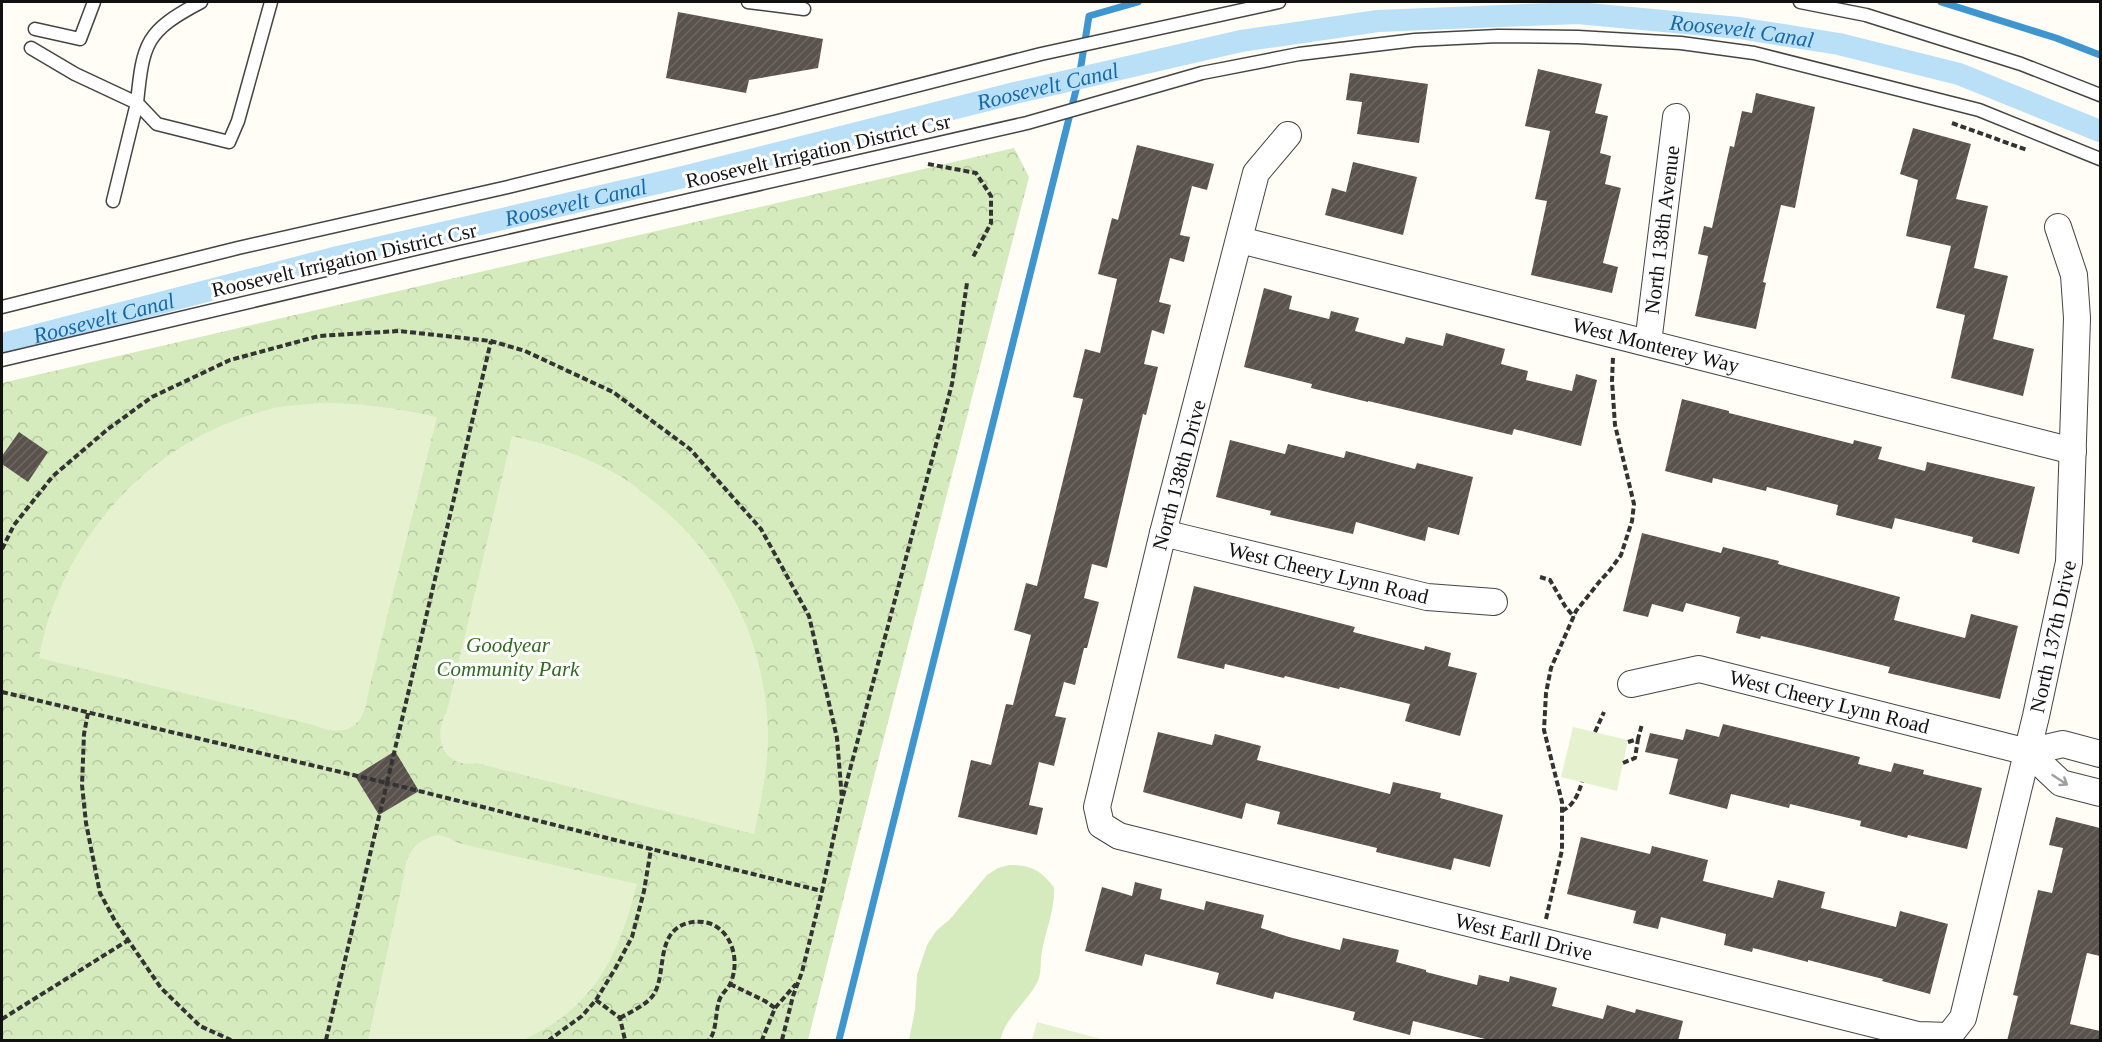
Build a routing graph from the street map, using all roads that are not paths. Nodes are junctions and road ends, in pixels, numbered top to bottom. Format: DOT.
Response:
graph roads {
  1 [pos="94,2"];
  2 [pos="201,2"];
  3 [pos="271,2"];
  4 [pos="748,2"];
  5 [pos="1279,2"];
  6 [pos="1800,2"];
  7 [pos="804,9"];
  8 [pos="35,29"];
  9 [pos="31,48"];
  10 [pos="2100,95"];
  11 [pos="137,103"];
  12 [pos="1676,117"];
  13 [pos="1288,135"];
  14 [pos="2100,159"];
  15 [pos="113,201"];
  16 [pos="2058,227"];
  17 [pos="1240,240"];
  18 [pos="2,307"];
  19 [pos="1648,343"];
  20 [pos="2,360"];
  21 [pos="2073,451"];
  22 [pos="1163,533"];
  23 [pos="1494,602"];
  24 [pos="1631,684"];
  25 [pos="2028,752"];
  26 [pos="2100,754"];
  27 [pos="2100,793"];
  28 [pos="1101,825"];
  29 [pos="1949,1036"];
  1 -- 8 [label="lane"];
  2 -- 11 [label="lane"];
  3 -- 11 [label="lane"];
  4 -- 7 [label="lane"];
  5 -- 18 [label="lane, Roosevelt Irrigation District Csr"];
  6 -- 10 [label="lane"];
  9 -- 11 [label="lane"];
  11 -- 15 [label="lane"];
  12 -- 19 [label="street, North 138th Avenue"];
  13 -- 17 [label="street, North 138th Drive"];
  14 -- 20 [label="lane, Roosevelt Irrigation District Csr"];
  16 -- 21 [label="street, North 137th Drive"];
  17 -- 19 [label="street, West Monterey Way"];
  17 -- 22 [label="street, North 138th Drive"];
  19 -- 21 [label="street, West Monterey Way"];
  21 -- 25 [label="street, North 137th Drive"];
  22 -- 23 [label="street, West Cheery Lynn Road"];
  22 -- 28 [label="street, North 138th Drive"];
  24 -- 25 [label="street, West Cheery Lynn Road"];
  25 -- 26 [label="street, West Cheery Lynn Road"];
  25 -- 27 [label="street, West Cheery Lynn Road, one-way"];
  25 -- 29 [label="street, North 137th Drive"];
  28 -- 29 [label="street, West Earll Drive"];
}
